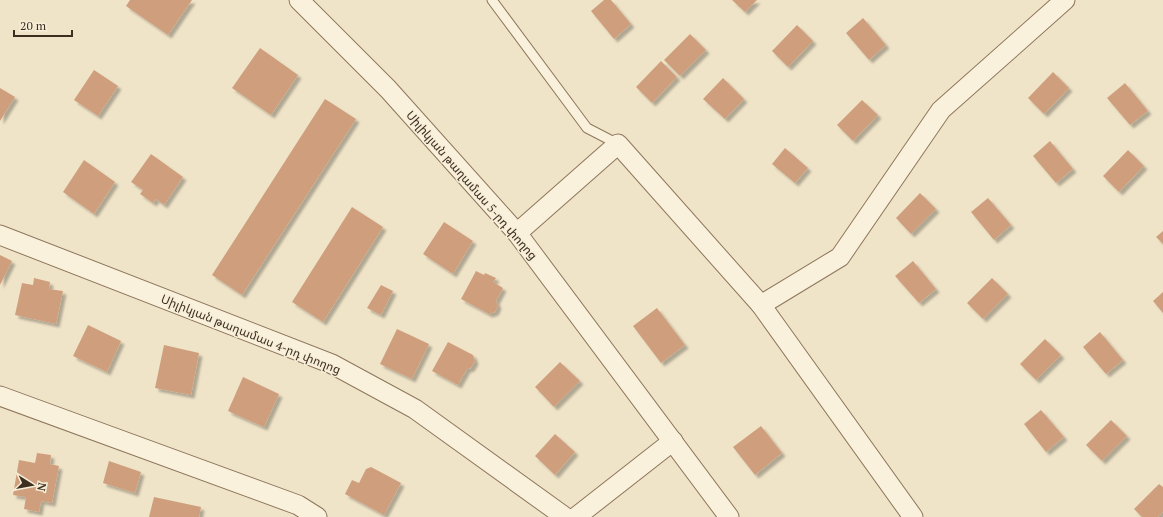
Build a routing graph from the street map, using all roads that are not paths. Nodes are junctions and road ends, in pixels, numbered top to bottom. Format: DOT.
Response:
graph roads {
  1 [pos="299,0"];
  2 [pos="492,0"];
  3 [pos="1065,0"];
  4 [pos="618,144"];
  5 [pos="517,233"];
  6 [pos="0,235"];
  7 [pos="761,305"];
  8 [pos="0,396"];
  9 [pos="673,441"];
  10 [pos="316,517"];
  11 [pos="565,517"];
  12 [pos="576,517"];
  13 [pos="729,517"];
  14 [pos="914,517"];
  1 -- 5 [label="street, Սիլիկյան թաղամաս 5-րդ փողոց"];
  2 -- 4 [label="lane"];
  3 -- 7 [label="street"];
  4 -- 5 [label="street"];
  4 -- 7 [label="street"];
  5 -- 9 [label="street, Սիլիկյան թաղամաս 5-րդ փողոց"];
  6 -- 11 [label="street, Սիլիկյան թաղամաս 4-րդ փողոց"];
  7 -- 14 [label="street"];
  8 -- 10 [label="street"];
  9 -- 12 [label="street"];
  9 -- 13 [label="street, Սիլիկյան թաղամաս 5-րդ փողոց"];
}
